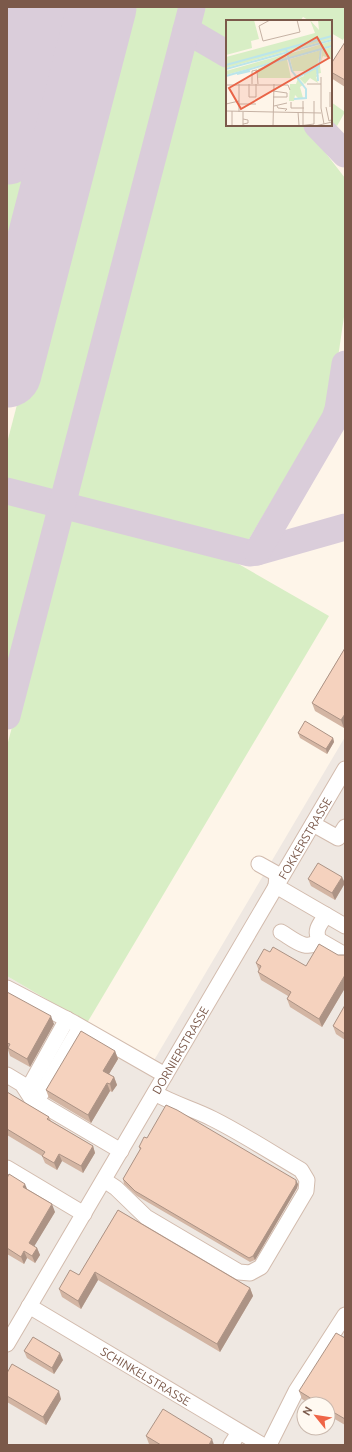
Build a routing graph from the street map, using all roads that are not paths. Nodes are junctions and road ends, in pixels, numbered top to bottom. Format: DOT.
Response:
graph roads {
  1 [pos="345,769"];
  2 [pos="341,786"];
  3 [pos="313,824"];
  4 [pos="345,827"];
  5 [pos="259,864"];
  6 [pos="276,886"];
  7 [pos="326,915"];
  8 [pos="345,926"];
  9 [pos="281,932"];
  10 [pos="319,940"];
  11 [pos="345,955"];
  12 [pos="7,988"];
  13 [pos="67,1020"];
  14 [pos="80,1027"];
  15 [pos="7,1075"];
  16 [pos="165,1075"];
  17 [pos="155,1093"];
  18 [pos="32,1096"];
  19 [pos="121,1151"];
  20 [pos="7,1168"];
  21 [pos="104,1180"];
  22 [pos="84,1214"];
  23 [pos="29,1306"];
  24 [pos="345,1315"];
  25 [pos="7,1344"];
  26 [pos="239,1432"];
  27 [pos="231,1445"];
  28 [pos="262,1445"];
  29 [pos="269,1445"];
  1 -- 2 [label="street, FOKKERSTRASSE"];
  2 -- 3 [label="street, FOKKERSTRASSE"];
  3 -- 4 [label="street"];
  3 -- 6 [label="street, FOKKERSTRASSE"];
  5 -- 6 [label="street"];
  6 -- 7 [label="street"];
  6 -- 16 [label="street, DORNIERSTRASSE"];
  7 -- 8 [label="street"];
  7 -- 10 [label="street"];
  9 -- 10 [label="street"];
  10 -- 11 [label="street"];
  12 -- 13 [label="street"];
  13 -- 14 [label="street"];
  13 -- 18 [label="street"];
  14 -- 16 [label="street"];
  14 -- 18 [label="street"];
  15 -- 18 [label="street"];
  16 -- 17 [label="street, DORNIERSTRASSE"];
  17 -- 19 [label="street, DORNIERSTRASSE"];
  17 -- 21 [label="street"];
  18 -- 19 [label="street"];
  19 -- 21 [label="street, DORNIERSTRASSE"];
  20 -- 22 [label="street"];
  21 -- 22 [label="street, DORNIERSTRASSE"];
  22 -- 23 [label="street, DORNIERSTRASSE"];
  23 -- 25 [label="street, DORNIERSTRASSE"];
  23 -- 26 [label="street, SCHINKELSTRASSE"];
  24 -- 29 [label="street"];
  26 -- 27 [label="street"];
  26 -- 28 [label="street, SCHINKELSTRASSE"];
}
